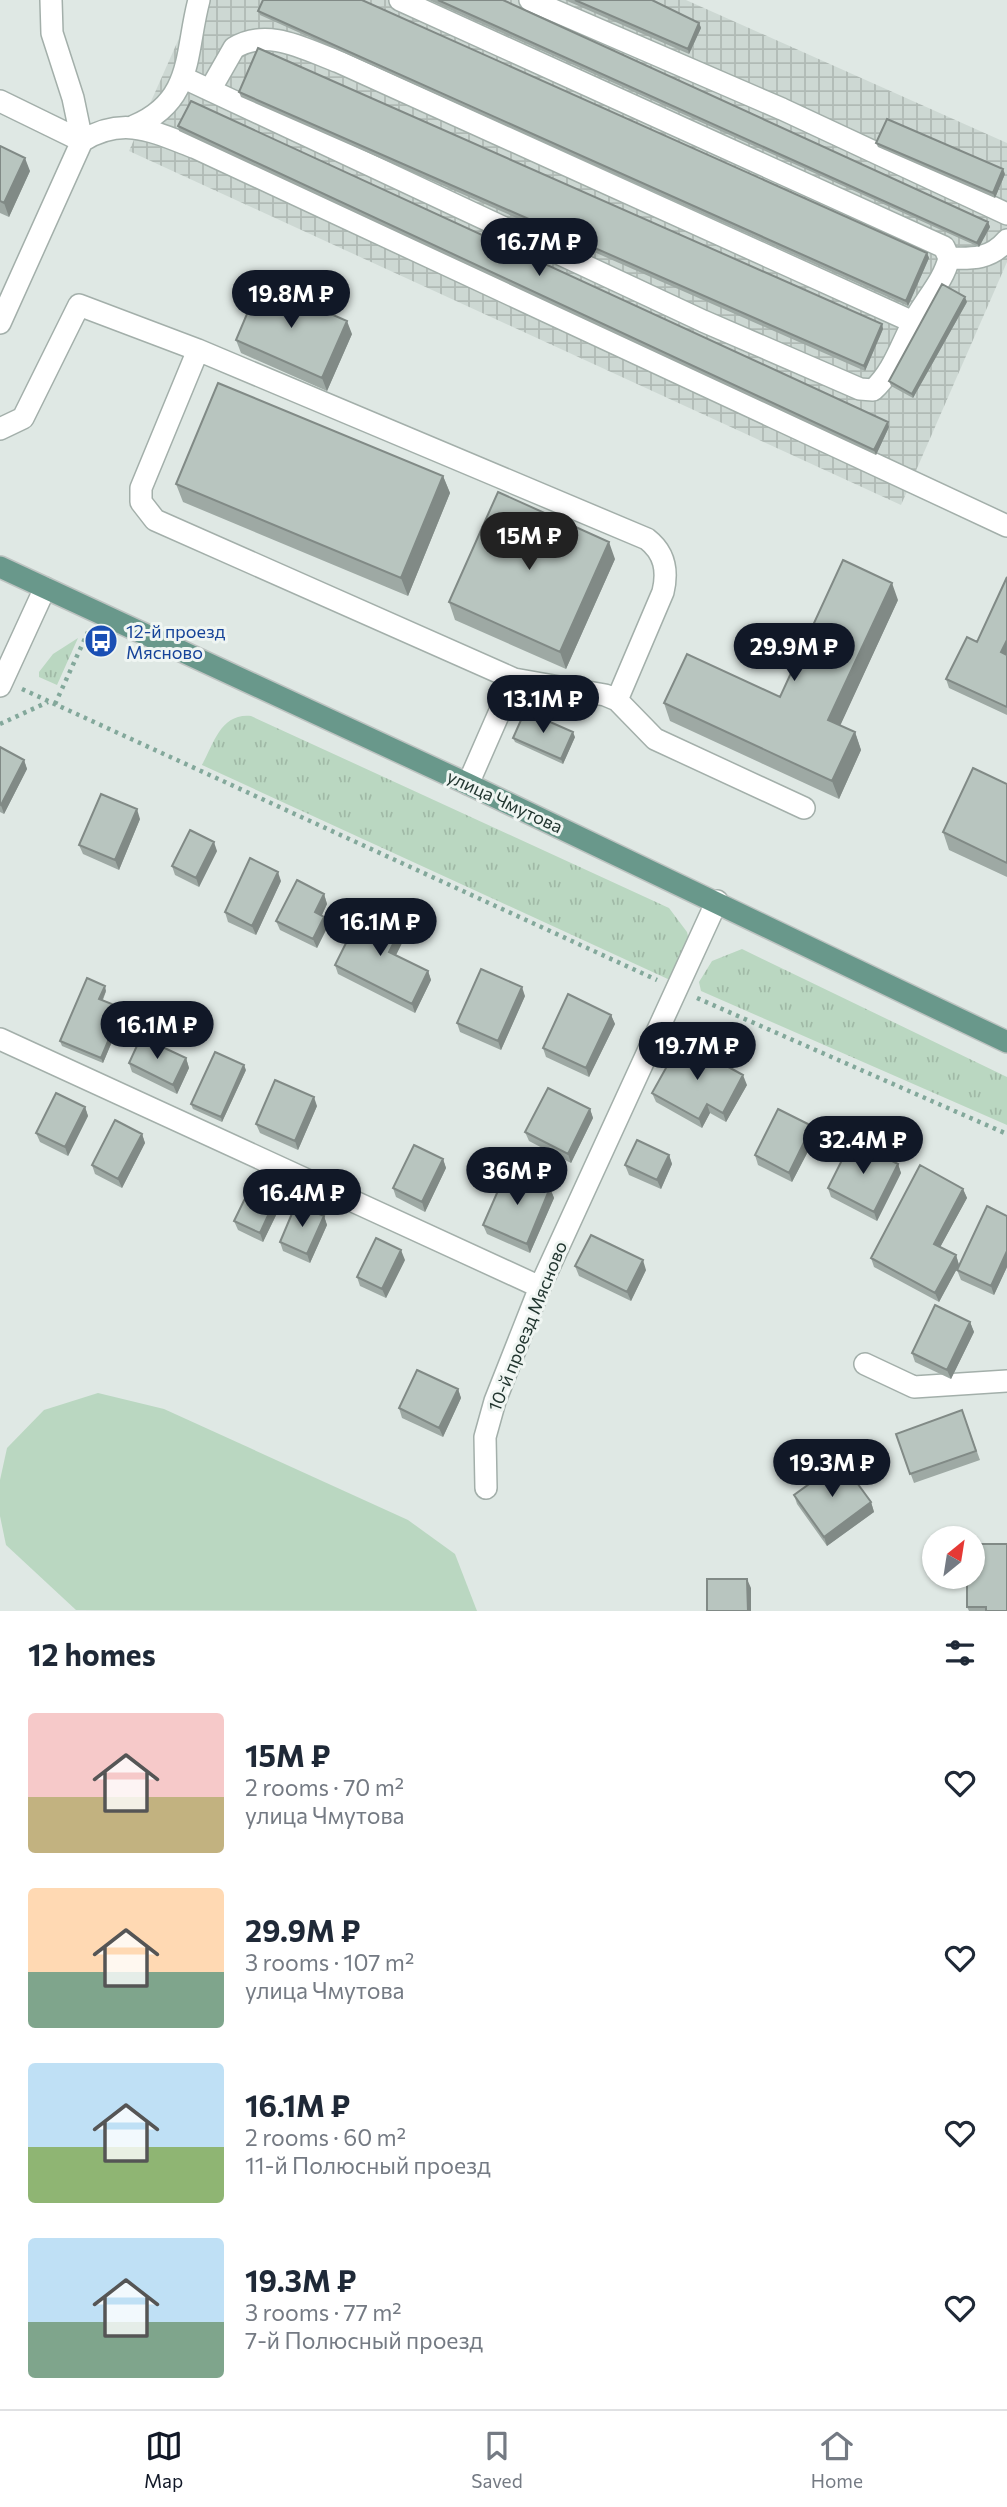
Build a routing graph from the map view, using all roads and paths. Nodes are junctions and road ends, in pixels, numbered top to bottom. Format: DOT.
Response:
graph roads {
  1 [pos="51,0"];
  2 [pos="200,0"];
  3 [pos="400,0"];
  4 [pos="530,0"];
  5 [pos="184,78"];
  6 [pos="210,90"];
  7 [pos="0,101"];
  8 [pos="135,126"];
  9 [pos="82,142"];
  10 [pos="1007,214"];
  11 [pos="1007,240"];
  12 [pos="949,258"];
  13 [pos="913,322"];
  14 [pos="0,323"];
  15 [pos="198,350"];
  16 [pos="0,429"];
  17 [pos="1007,527"];
  18 [pos="0,567"];
  19 [pos="45,588"];
  20 [pos="514,679"];
  21 [pos="1,683"];
  22 [pos="617,700"];
  23 [pos="49,702"];
  24 [pos="0,724"];
  25 [pos="468,784"];
  26 [pos="804,808"];
  27 [pos="717,901"];
  28 [pos="676,989"];
  29 [pos="0,1039"];
  30 [pos="1007,1042"];
  31 [pos="1007,1134"];
  32 [pos="540,1287"];
  33 [pos="865,1364"];
  34 [pos="1007,1381"];
  35 [pos="486,1488"];
  1 -- 9 [label="street"];
  2 -- 5 [label="street"];
  3 -- 12 [label="street"];
  4 -- 10 [label="street"];
  5 -- 6 [label="street"];
  5 -- 8 [label="street"];
  6 -- 13 [label="street"];
  6 -- 13 [label="street"];
  7 -- 9 [label="street"];
  8 -- 9 [label="street"];
  8 -- 17 [label="street"];
  9 -- 14 [label="street"];
  11 -- 12 [label="street"];
  12 -- 13 [label="street"];
  15 -- 16 [label="street"];
  15 -- 20 [label="street"];
  15 -- 22 [label="street"];
  18 -- 19 [label="main road, улица Чмутова"];
  19 -- 21 [label="street"];
  19 -- 25 [label="main road, улица Чмутова"];
  20 -- 22 [label="street"];
  20 -- 25 [label="street"];
  21 -- 23 [label="path"];
  22 -- 26 [label="street"];
  23 -- 24 [label="path"];
  23 -- 28 [label="path"];
  25 -- 27 [label="main road, улица Чмутова"];
  27 -- 28 [label="street, 10-й проезд Мясново"];
  27 -- 30 [label="main road, улица Чмутова"];
  28 -- 31 [label="path"];
  28 -- 32 [label="street, 10-й проезд Мясново"];
  29 -- 32 [label="street"];
  32 -- 35 [label="street, 10-й проезд Мясново"];
  33 -- 34 [label="street"];
}
